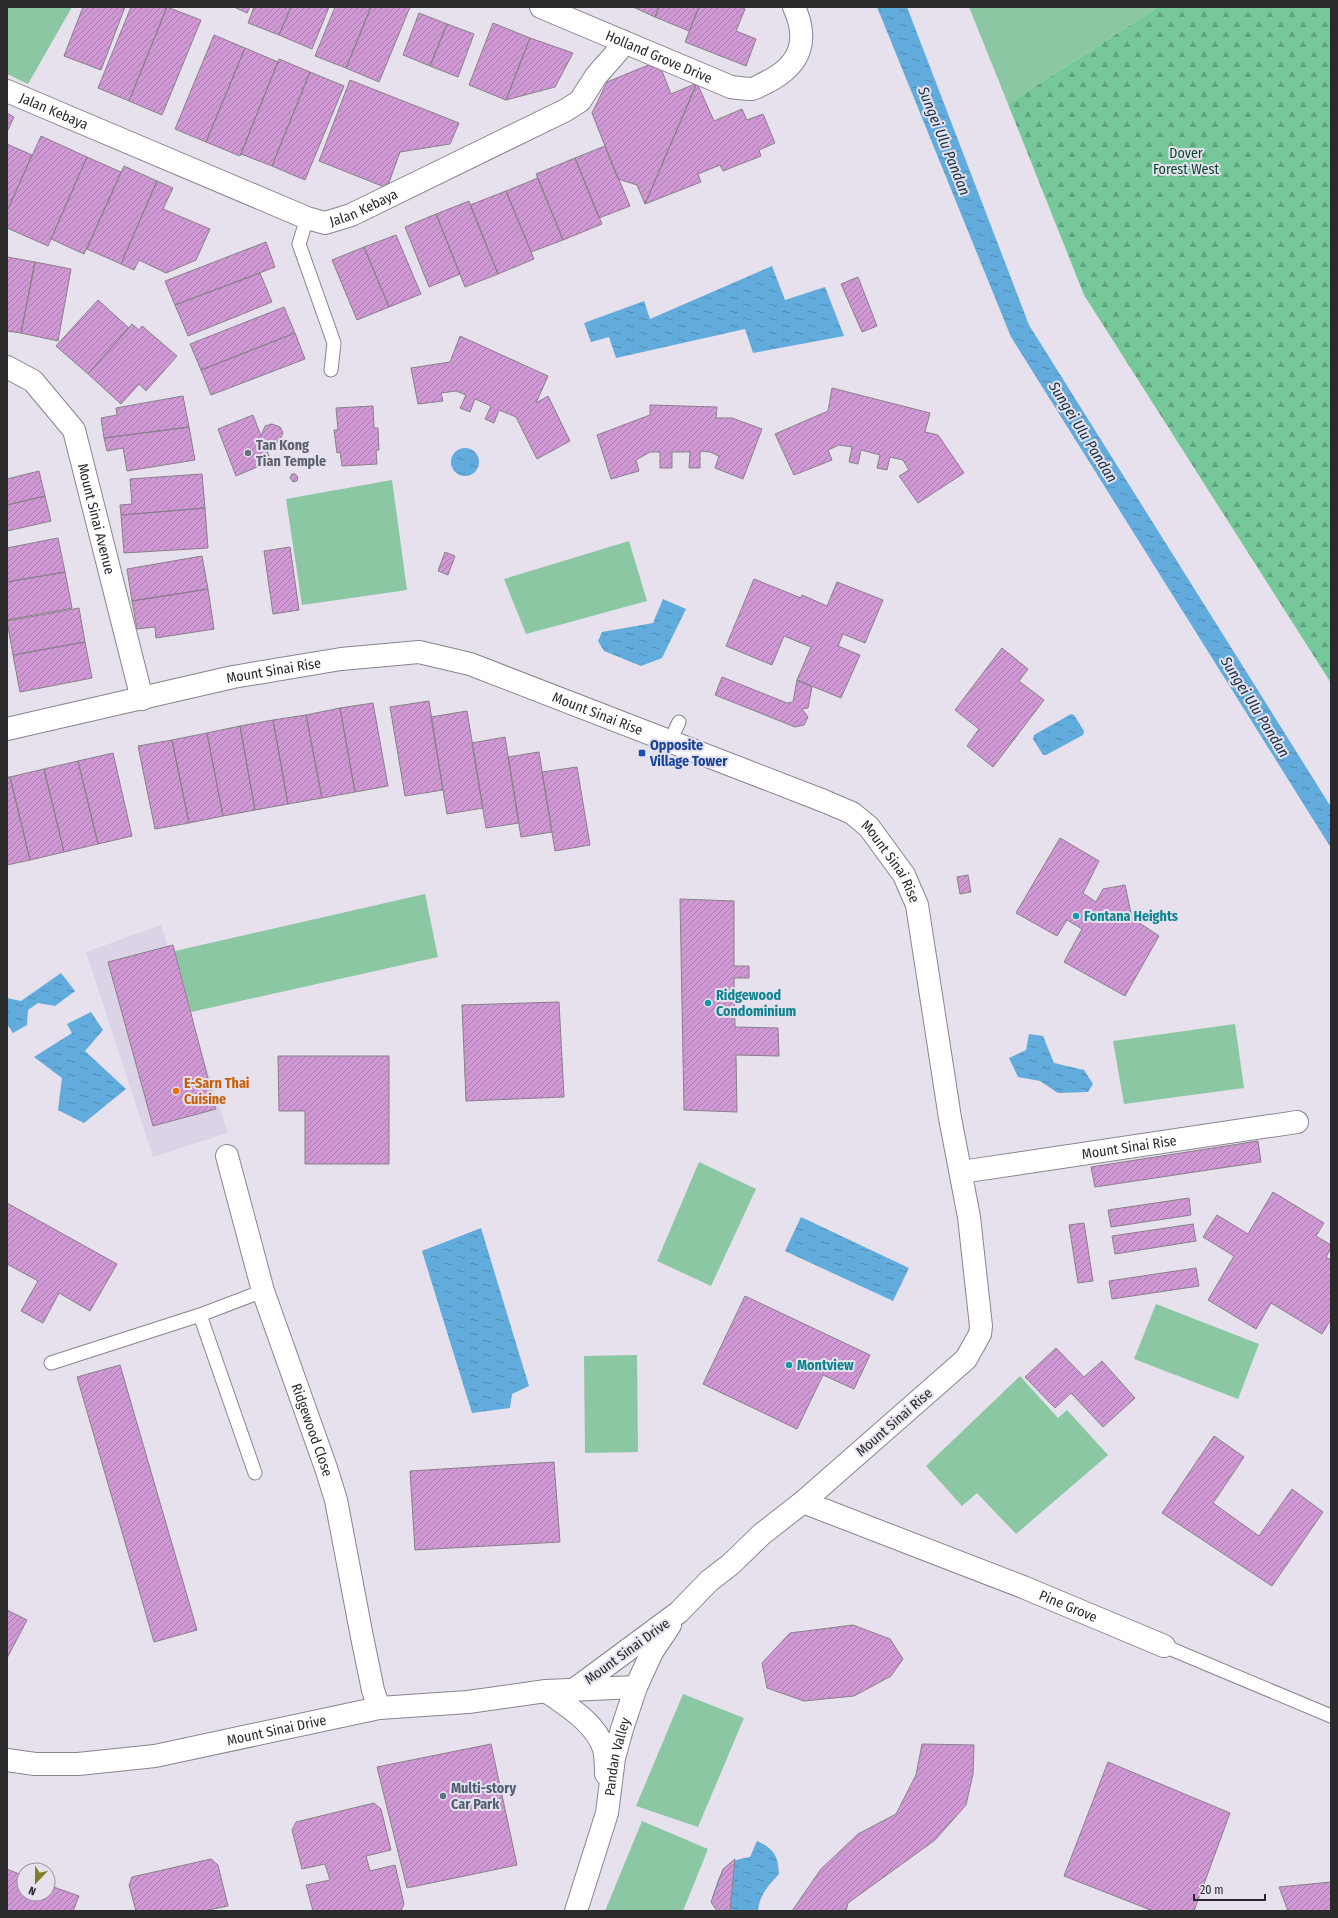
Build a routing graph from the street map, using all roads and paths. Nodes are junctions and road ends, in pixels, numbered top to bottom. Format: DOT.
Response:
graph roads {
  1 [pos="542,7"];
  2 [pos="794,7"];
  3 [pos="622,41"];
  4 [pos="7,90"];
  5 [pos="307,218"];
  6 [pos="7,367"];
  7 [pos="331,370"];
  8 [pos="142,699"];
  9 [pos="679,722"];
  10 [pos="7,729"];
  11 [pos="670,741"];
  12 [pos="1297,1122"];
  13 [pos="227,1156"];
  14 [pos="961,1172"];
  15 [pos="263,1291"];
  16 [pos="200,1315"];
  17 [pos="51,1363"];
  18 [pos="255,1473"];
  19 [pos="803,1502"];
  20 [pos="679,1612"];
  21 [pos="1164,1646"];
  22 [pos="636,1687"];
  23 [pos="575,1689"];
  24 [pos="546,1691"];
  25 [pos="379,1708"];
  26 [pos="1331,1716"];
  27 [pos="7,1760"];
  28 [pos="607,1814"];
  29 [pos="576,1911"];
  1 -- 3 [label="street, Holland Grove Drive"];
  2 -- 3 [label="street, Holland Grove Drive"];
  3 -- 5 [label="street, Jalan Kebaya"];
  4 -- 5 [label="street, Jalan Kebaya"];
  5 -- 7 [label="lane"];
  6 -- 8 [label="street, Mount Sinai Avenue"];
  8 -- 10 [label="street, Mount Sinai Rise"];
  8 -- 11 [label="street, Mount Sinai Rise"];
  9 -- 11 [label="lane"];
  11 -- 14 [label="street, Mount Sinai Rise"];
  12 -- 14 [label="street, Mount Sinai Rise"];
  13 -- 15 [label="street, Ridgewood Close"];
  14 -- 19 [label="street, Mount Sinai Rise"];
  15 -- 16 [label="lane"];
  15 -- 25 [label="street, Ridgewood Close"];
  16 -- 17 [label="lane"];
  16 -- 18 [label="lane"];
  19 -- 20 [label="street, Mount Sinai Rise"];
  19 -- 21 [label="street, Pine Grove"];
  20 -- 22 [label="street, Pandan Valley"];
  20 -- 23 [label="street, Mount Sinai Drive"];
  21 -- 26 [label="lane, Pine Grove"];
  22 -- 23 [label="street, Mount Sinai Drive"];
  22 -- 28 [label="street, Pandan Valley"];
  23 -- 24 [label="street, Mount Sinai Drive"];
  24 -- 25 [label="street, Mount Sinai Drive"];
  24 -- 28 [label="street"];
  25 -- 27 [label="street, Mount Sinai Drive"];
  28 -- 29 [label="street, Pandan Valley"];
}
